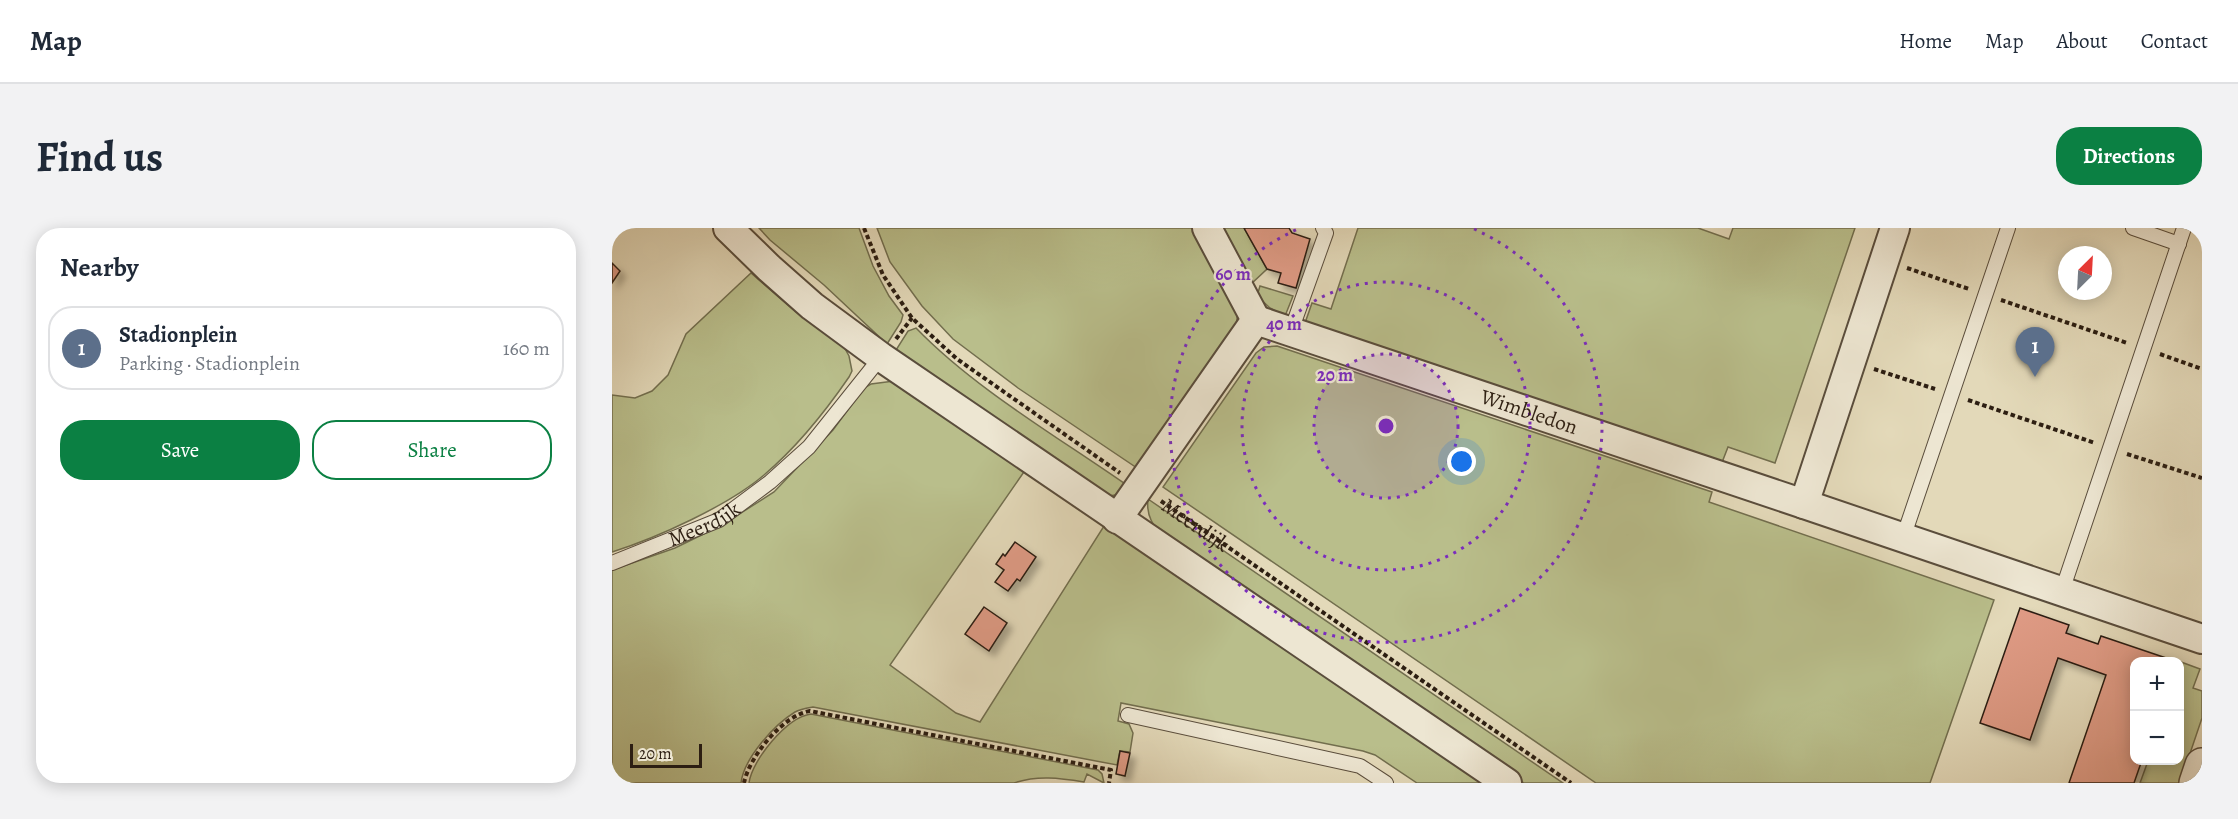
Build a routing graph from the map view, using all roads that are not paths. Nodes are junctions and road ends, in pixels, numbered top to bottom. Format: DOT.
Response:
graph roads {
  1 [pos="1207,228"];
  2 [pos="1323,228"];
  3 [pos="1895,228"];
  4 [pos="2008,228"];
  5 [pos="2133,228"];
  6 [pos="2184,228"];
  7 [pos="733,230"];
  8 [pos="2179,244"];
  9 [pos="1256,320"];
  10 [pos="1291,331"];
  11 [pos="881,357"];
  12 [pos="1804,504"];
  13 [pos="1117,519"];
  14 [pos="1903,538"];
  15 [pos="612,563"];
  16 [pos="2062,591"];
  17 [pos="2202,639"];
  18 [pos="1128,715"];
  19 [pos="2202,765"];
  20 [pos="1386,783"];
  21 [pos="1507,783"];
  22 [pos="2196,783"];
  1 -- 9 [label="street"];
  2 -- 10 [label="lane"];
  3 -- 12 [label="street"];
  4 -- 14 [label="lane"];
  5 -- 8 [label="lane"];
  6 -- 8 [label="lane"];
  7 -- 11 [label="street, Meerdijk"];
  8 -- 16 [label="lane"];
  9 -- 10 [label="street, Wimbledon"];
  9 -- 13 [label="street"];
  10 -- 12 [label="street, Wimbledon"];
  11 -- 13 [label="street, Meerdijk"];
  11 -- 15 [label="lane, Meerdijk"];
  12 -- 14 [label="street, Wimbledon"];
  13 -- 21 [label="street, Meerdijk"];
  14 -- 16 [label="street, Wimbledon"];
  16 -- 17 [label="street, Wimbledon"];
  18 -- 20 [label="lane"];
  19 -- 22 [label="street"];
}
